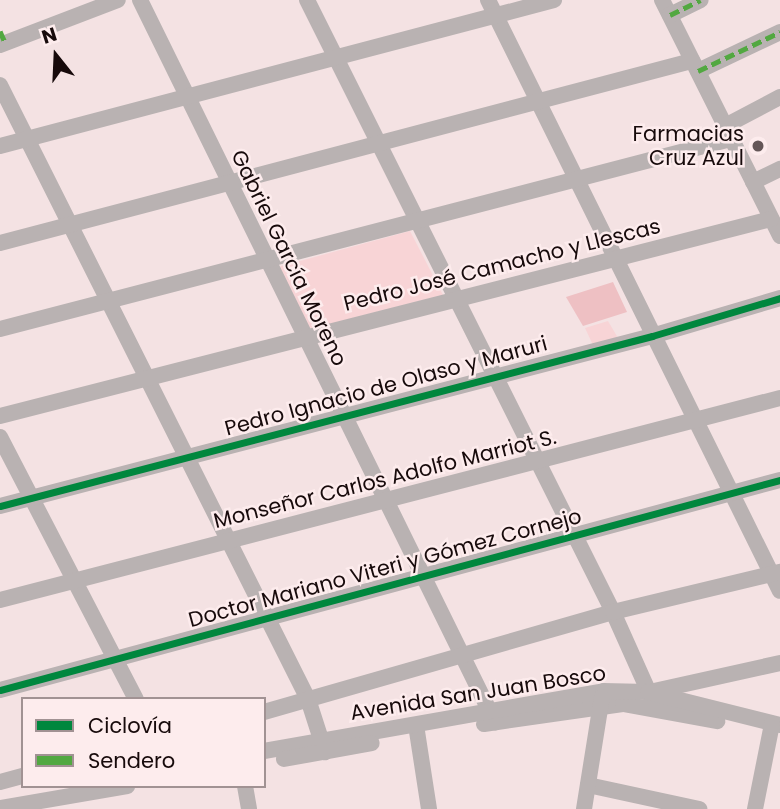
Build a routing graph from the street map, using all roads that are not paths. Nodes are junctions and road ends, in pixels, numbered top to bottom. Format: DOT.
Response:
graph roads {
  1 [pos="118,0"];
  2 [pos="140,0"];
  3 [pos="307,0"];
  4 [pos="488,0"];
  5 [pos="554,0"];
  6 [pos="662,0"];
  7 [pos="701,0"];
  8 [pos="496,15"];
  9 [pos="670,15"];
  10 [pos="780,32"];
  11 [pos="2,39"];
  12 [pos="336,57"];
  13 [pos="695,66"];
  14 [pos="0,85"];
  15 [pos="186,96"];
  16 [pos="780,97"];
  17 [pos="538,100"];
  18 [pos="728,132"];
  19 [pos="27,138"];
  20 [pos="379,144"];
  21 [pos="0,146"];
  22 [pos="780,169"];
  23 [pos="578,179"];
  24 [pos="753,182"];
  25 [pos="229,184"];
  26 [pos="771,219"];
  27 [pos="417,220"];
  28 [pos="71,225"];
  29 [pos="780,236"];
  30 [pos="0,243"];
  31 [pos="614,259"];
  32 [pos="265,260"];
  33 [pos="780,298"];
  34 [pos="456,299"];
  35 [pos="109,300"];
  36 [pos="0,329"];
  37 [pos="652,336"];
  38 [pos="304,338"];
  39 [pos="494,374"];
  40 [pos="147,378"];
  41 [pos="780,398"];
  42 [pos="343,414"];
  43 [pos="0,416"];
  44 [pos="695,421"];
  45 [pos="0,437"];
  46 [pos="187,456"];
  47 [pos="537,461"];
  48 [pos="780,480"];
  49 [pos="730,494"];
  50 [pos="30,498"];
  51 [pos="384,501"];
  52 [pos="0,506"];
  53 [pos="574,534"];
  54 [pos="229,541"];
  55 [pos="776,573"];
  56 [pos="422,575"];
  57 [pos="74,581"];
  58 [pos="780,591"];
  59 [pos="0,600"];
  60 [pos="613,612"];
  61 [pos="268,620"];
  62 [pos="461,654"];
  63 [pos="116,660"];
  64 [pos="780,663"];
  65 [pos="0,690"];
  66 [pos="135,697"];
  67 [pos="602,698"];
  68 [pos="308,699"];
  69 [pos="651,699"];
  70 [pos="266,711"];
  71 [pos="492,717"];
  72 [pos="775,729"];
  73 [pos="416,730"];
  74 [pos="323,746"];
  75 [pos="266,751"];
  76 [pos="266,761"];
  77 [pos="21,777"];
  78 [pos="0,782"];
  79 [pos="588,785"];
  80 [pos="113,788"];
  81 [pos="245,788"];
  82 [pos="64,795"];
  83 [pos="0,797"];
  84 [pos="0,808"];
  85 [pos="579,808"];
  86 [pos="249,809"];
  87 [pos="429,809"];
  88 [pos="699,809"];
  89 [pos="755,809"];
  1 -- 11 [label="street"];
  2 -- 15 [label="street, Gabriel García Moreno"];
  3 -- 12 [label="street"];
  4 -- 8 [label="street"];
  5 -- 8 [label="street"];
  6 -- 9 [label="street"];
  7 -- 9 [label="street"];
  8 -- 12 [label="street"];
  8 -- 17 [label="street"];
  9 -- 13 [label="street"];
  10 -- 13 [label="street"];
  12 -- 15 [label="street"];
  12 -- 20 [label="street"];
  13 -- 17 [label="street"];
  13 -- 18 [label="street"];
  14 -- 19 [label="street"];
  15 -- 19 [label="street"];
  15 -- 25 [label="street, Gabriel García Moreno"];
  16 -- 18 [label="street"];
  17 -- 20 [label="street"];
  17 -- 23 [label="street"];
  18 -- 23 [label="street"];
  18 -- 24 [label="street"];
  19 -- 21 [label="street"];
  19 -- 28 [label="street"];
  20 -- 25 [label="street"];
  20 -- 27 [label="street"];
  22 -- 24 [label="street"];
  23 -- 27 [label="street"];
  23 -- 31 [label="street"];
  24 -- 26 [label="street"];
  25 -- 28 [label="street"];
  25 -- 32 [label="street, Gabriel García Moreno"];
  26 -- 29 [label="street"];
  26 -- 31 [label="street, Pedro José Camacho y Llescas"];
  27 -- 32 [label="street"];
  27 -- 34 [label="street"];
  28 -- 30 [label="street"];
  28 -- 35 [label="street"];
  31 -- 34 [label="street, Pedro José Camacho y Llescas"];
  31 -- 37 [label="street"];
  32 -- 35 [label="street"];
  32 -- 38 [label="street, Gabriel García Moreno"];
  33 -- 37 [label="street, Pedro Ignacio de Olaso y Maruri"];
  34 -- 38 [label="street, Pedro José Camacho y Llescas"];
  34 -- 39 [label="street"];
  35 -- 36 [label="street"];
  35 -- 40 [label="street"];
  37 -- 39 [label="street, Pedro Ignacio de Olaso y Maruri"];
  37 -- 44 [label="street"];
  38 -- 40 [label="street, Pedro José Camacho y Llescas"];
  38 -- 42 [label="street, Gabriel García Moreno"];
  39 -- 42 [label="street, Pedro Ignacio de Olaso y Maruri"];
  39 -- 47 [label="street"];
  40 -- 43 [label="street, Pedro José Camacho y Llescas"];
  40 -- 46 [label="street"];
  41 -- 44 [label="street, Monseñor Carlos Adolfo Marriot S."];
  42 -- 46 [label="street, Pedro Ignacio de Olaso y Maruri"];
  42 -- 51 [label="street, Gabriel García Moreno"];
  44 -- 47 [label="street, Monseñor Carlos Adolfo Marriot S."];
  44 -- 49 [label="street"];
  45 -- 50 [label="street"];
  46 -- 50 [label="street, Pedro Ignacio de Olaso y Maruri"];
  46 -- 54 [label="street"];
  47 -- 51 [label="street, Monseñor Carlos Adolfo Marriot S."];
  47 -- 53 [label="street"];
  48 -- 49 [label="street, Doctor Mariano Viteri y Gómez Cornejo"];
  49 -- 53 [label="street, Doctor Mariano Viteri y Gómez Cornejo"];
  49 -- 55 [label="street"];
  50 -- 52 [label="street, Pedro Ignacio de Olaso y Maruri"];
  50 -- 57 [label="street"];
  51 -- 54 [label="street, Monseñor Carlos Adolfo Marriot S."];
  51 -- 56 [label="street, Gabriel García Moreno"];
  53 -- 56 [label="street, Doctor Mariano Viteri y Gómez Cornejo"];
  53 -- 60 [label="street"];
  54 -- 57 [label="street, Monseñor Carlos Adolfo Marriot S."];
  54 -- 61 [label="street"];
  55 -- 58 [label="street"];
  55 -- 60 [label="street"];
  56 -- 61 [label="street, Doctor Mariano Viteri y Gómez Cornejo"];
  56 -- 62 [label="street, Gabriel García Moreno"];
  57 -- 59 [label="street, Monseñor Carlos Adolfo Marriot S."];
  57 -- 63 [label="street"];
  60 -- 62 [label="street"];
  60 -- 69 [label="street"];
  61 -- 63 [label="street, Doctor Mariano Viteri y Gómez Cornejo"];
  61 -- 68 [label="street"];
  62 -- 68 [label="street"];
  62 -- 71 [label="street, Gabriel García Moreno"];
  63 -- 65 [label="street, Doctor Mariano Viteri y Gómez Cornejo"];
  63 -- 66 [label="street"];
  64 -- 69 [label="street"];
  67 -- 69 [label="street, Avenida San Juan Bosco"];
  67 -- 71 [label="street, Avenida San Juan Bosco"];
  67 -- 79 [label="street"];
  68 -- 70 [label="street"];
  68 -- 74 [label="street"];
  69 -- 72 [label="street, Avenida San Juan Bosco"];
  71 -- 73 [label="street, Avenida San Juan Bosco"];
  72 -- 89 [label="street"];
  73 -- 74 [label="street, Avenida San Juan Bosco"];
  73 -- 87 [label="street"];
  74 -- 75 [label="street, Avenida San Juan Bosco"];
  74 -- 76 [label="street, Avenida San Juan Bosco"];
  77 -- 78 [label="street"];
  79 -- 85 [label="street"];
  79 -- 88 [label="street"];
  80 -- 82 [label="street"];
  81 -- 86 [label="street"];
  82 -- 83 [label="street"];
  82 -- 84 [label="street"];
}
